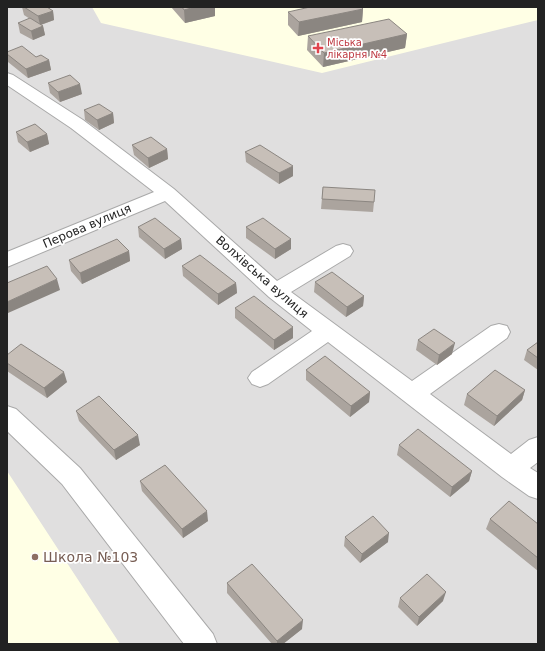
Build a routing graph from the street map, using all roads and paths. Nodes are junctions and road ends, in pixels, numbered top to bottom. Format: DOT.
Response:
graph roads {
  1 [pos="7,78"];
  2 [pos="167,193"];
  3 [pos="343,251"];
  4 [pos="7,260"];
  5 [pos="276,292"];
  6 [pos="328,331"];
  7 [pos="499,332"];
  8 [pos="260,378"];
  9 [pos="412,394"];
  10 [pos="7,416"];
  11 [pos="538,448"];
  12 [pos="511,469"];
  13 [pos="538,488"];
  14 [pos="202,644"];
  1 -- 2 [label="street, Волхівська вулиця"];
  2 -- 4 [label="street, Перова вулиця"];
  2 -- 5 [label="street, Волхівська вулиця"];
  3 -- 5 [label="street"];
  5 -- 6 [label="street, Волхівська вулиця"];
  6 -- 8 [label="street"];
  6 -- 9 [label="street, Волхівська вулиця"];
  7 -- 9 [label="street"];
  9 -- 12 [label="street, Волхівська вулиця"];
  10 -- 14 [label="street"];
  11 -- 12 [label="street"];
  12 -- 13 [label="street, Волхівська вулиця"];
}
